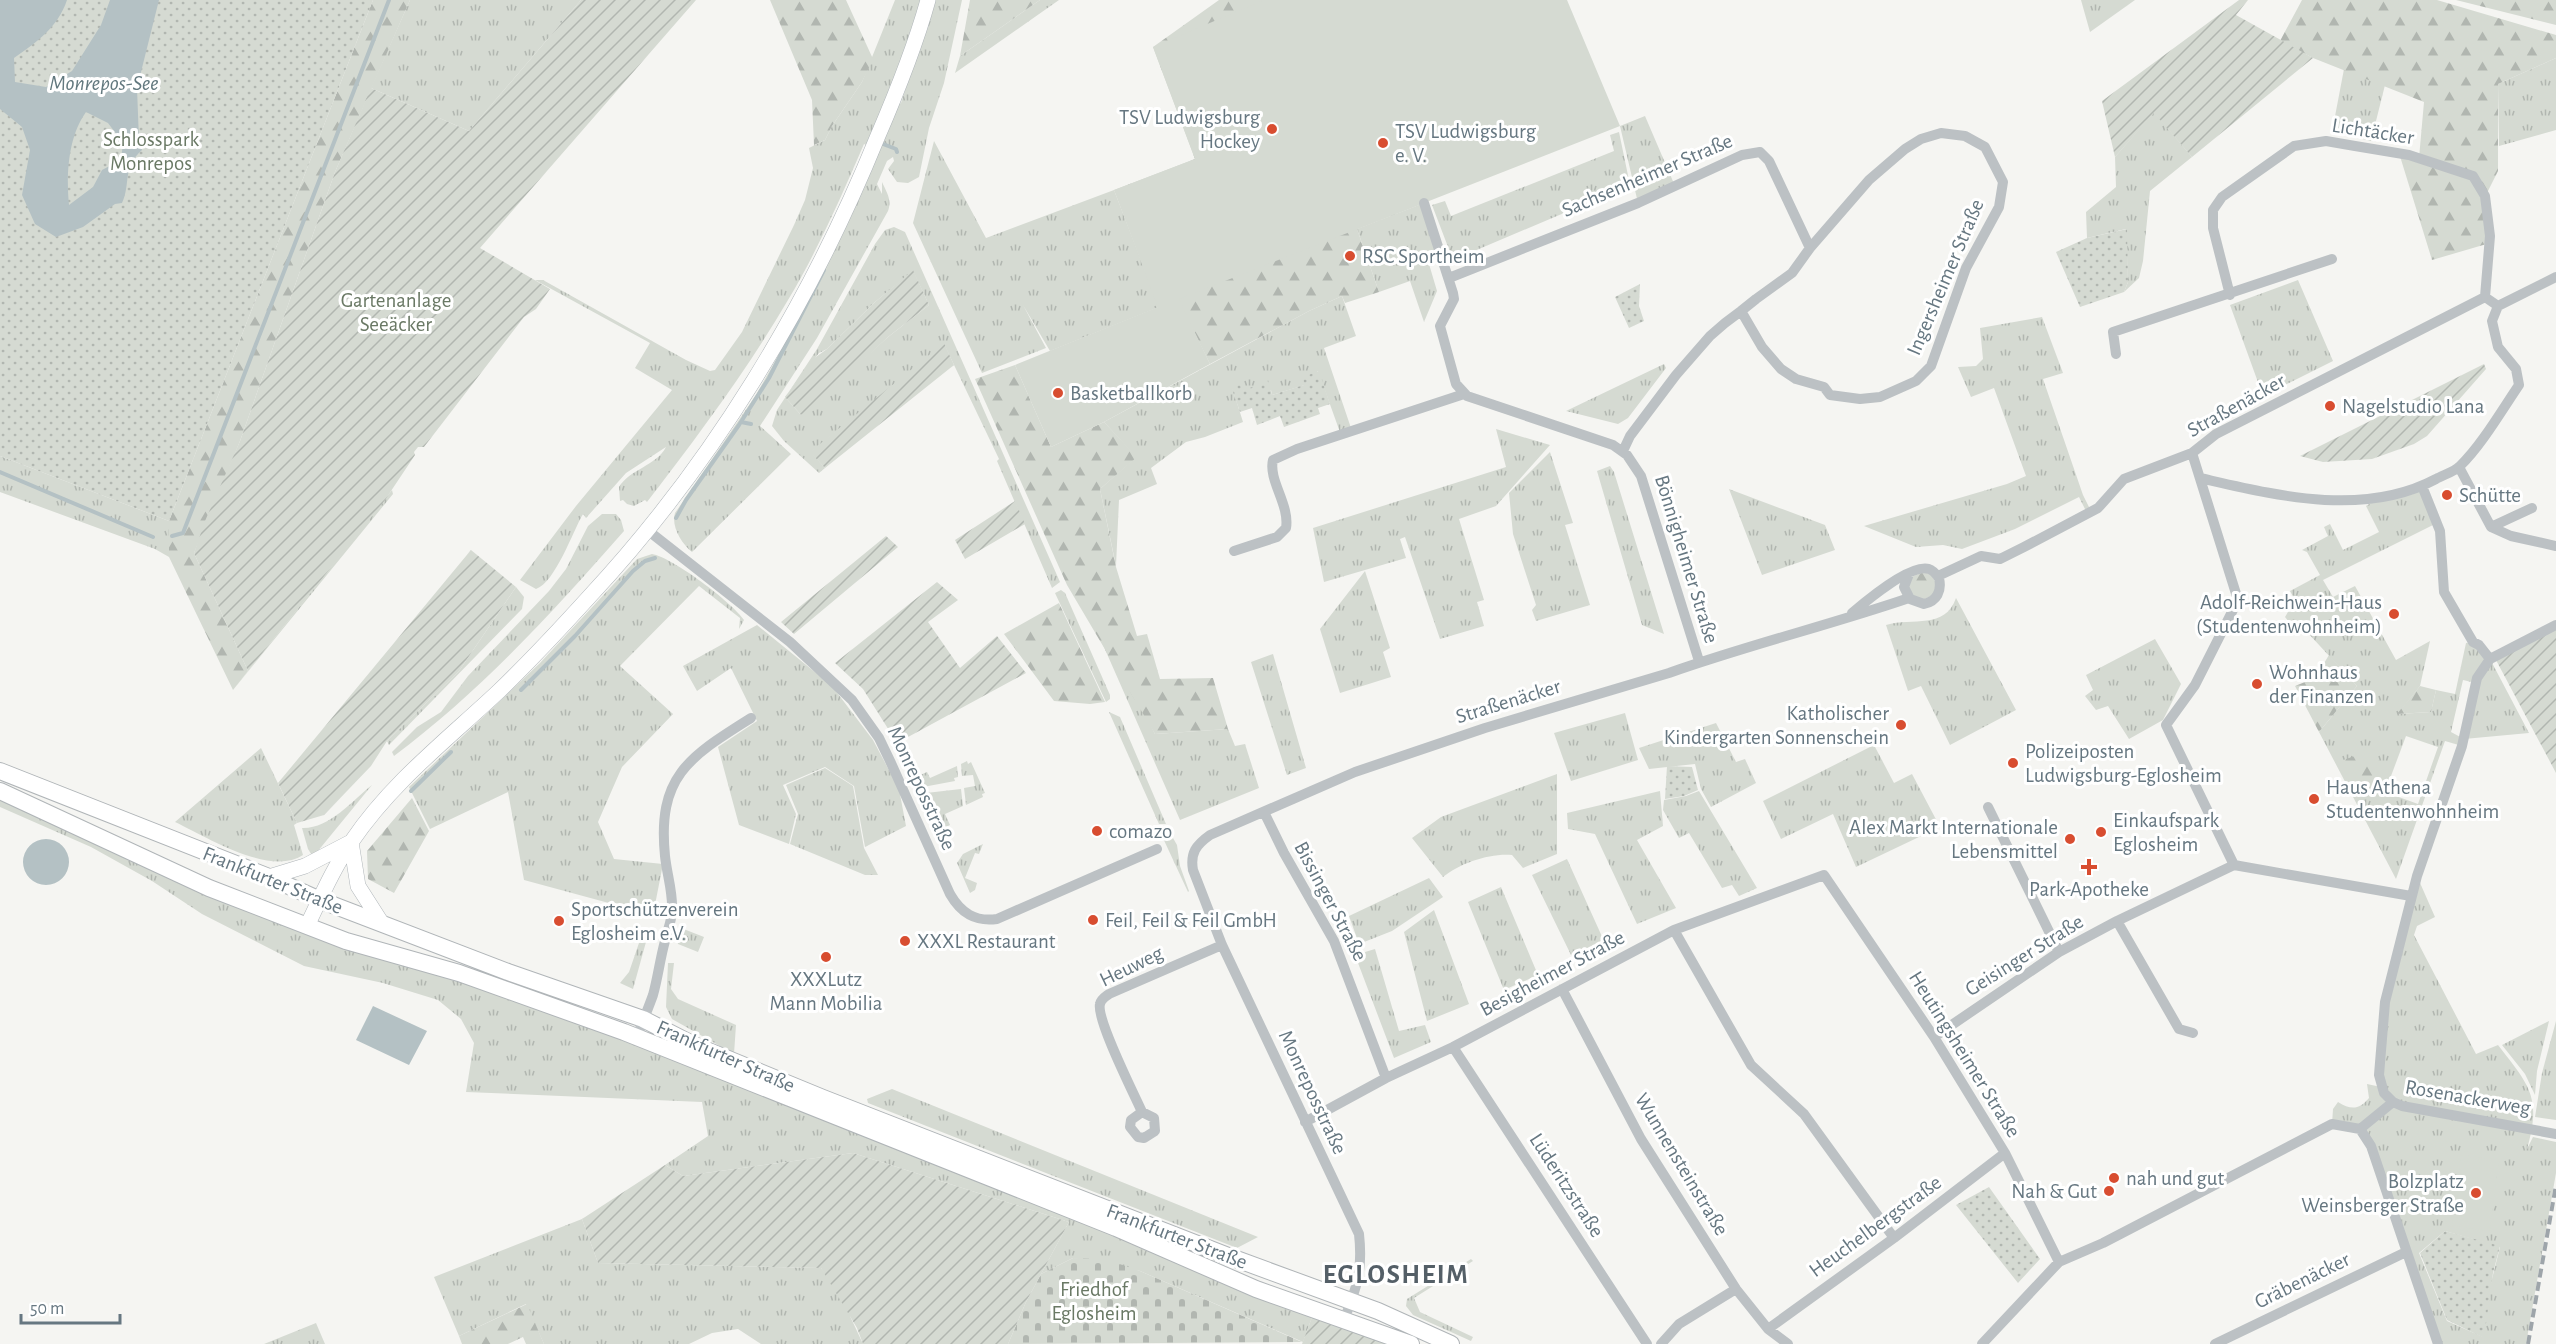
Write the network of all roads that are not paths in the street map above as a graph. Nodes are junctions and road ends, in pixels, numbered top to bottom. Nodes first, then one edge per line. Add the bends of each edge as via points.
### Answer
1 (928, 0) edge
2 (1424, 203) dead end
3 (1810, 248) junction
4 (2332, 259) dead end
5 (2556, 277) edge
6 (1449, 278) junction
7 (2230, 295) junction
8 (2485, 297) junction
9 (2498, 306) junction
10 (1741, 311) junction
11 (2116, 354) dead end
12 (1464, 394) junction
13 (1623, 451) junction
14 (2192, 453) junction
15 (2459, 467) junction
16 (2200, 478) junction
17 (2422, 486) junction
18 (2532, 508) dead end
19 (2491, 527) junction
20 (646, 529) junction
21 (2556, 546) edge
22 (1234, 551) dead end
23 (1909, 574) junction
24 (1938, 576) junction
25 (1909, 597) junction
26 (1847, 617) junction
27 (2556, 625) edge
28 (2490, 659) junction
29 (1699, 662) junction
30 (751, 718) dead end
31 (0, 771) edge
32 (0, 790) edge
33 (1988, 807) dead end
34 (1264, 812) junction
35 (351, 842) junction
36 (1157, 849) dead end
37 (1193, 851) joint
38 (2234, 865) junction
39 (1824, 875) joint
40 (269, 877) junction
41 (2411, 896) junction
42 (320, 900) junction
43 (2117, 921) junction
44 (381, 922) junction
45 (307, 926) junction
46 (1674, 930) junction
47 (1222, 945) junction
48 (2059, 952) junction
49 (1562, 989) junction
50 (643, 1019) junction
51 (2193, 1033) dead end
52 (637, 1037) junction
53 (1934, 1037) junction
54 (1453, 1047) junction
55 (1386, 1078) junction
56 (2393, 1102) junction
57 (1142, 1112) dead end
58 (1305, 1122) junction
59 (2360, 1129) junction
60 (2556, 1134) edge
61 (2005, 1153) junction
62 (1894, 1238) junction
63 (2406, 1252) junction
64 (2059, 1262) junction
65 (1736, 1289) junction
66 (1352, 1301) junction
67 (1344, 1320) junction
68 (1768, 1329) junction
69 (1406, 1343) edge
70 (1451, 1344) edge
71 (1647, 1344) edge
72 (1661, 1344) edge
73 (1788, 1344) edge
74 (1982, 1344) edge
75 (2215, 1344) edge
76 (2438, 1344) edge

1 - 20 main road via 889,112 837,230 793,314 705,454
2 - 6 street
3 - 6 street, Sachsenheimer Straße via 1769,161 1760,152 1742,155 1638,203
3 - 10 street, Ingersheimer Straße via 1792,273
3 - 10 street, Ingersheimer Straße via 1869,180 1921,139 1941,133 1965,136 1985,147 2003,182 1999,207 1966,268 1931,366 1916,381 1880,397 1830,395 1824,387 1796,379 1781,369 1762,347
4 - 7 street
5 - 9 street
6 - 12 street via 1454,300 1440,326 1456,384
7 - 8 street, Lichtäcker via 2213,228 2213,210 2222,197 2294,146 2326,141 2409,155 2473,176 2485,196 2490,236
7 - 11 street via 2113,332
8 - 9 street
8 - 14 street, Straßenäcker via 2216,434
9 - 15 street via 2492,321 2498,347 2516,369 2519,385
10 - 13 street, Ingersheimer Straße via 1694,354 1630,436
12 - 13 street, Bönnigheimer Straße
12 - 22 street via 1273,460 1286,528 1277,537
13 - 29 street, Bönnigheimer Straße via 1641,476
14 - 16 street
14 - 24 street, Straßenäcker via 2124,479 2098,508 2000,559 1981,556
15 - 17 street
15 - 19 street
16 - 17 street via 2261,491 2339,500 2379,498
16 - 38 street via 2238,600 2195,684 2166,726
17 - 28 street via 2440,531 2444,592 2473,642
18 - 19 street
19 - 21 street via 2511,536
20 - 35 main road via 547,643 421,761
20 - 36 street, Monreposstraße via 790,642 852,700 889,758 950,894 969,916 986,921 997,919
23 - 24 street, Straßenäcker via 1921,568
23 - 25 street via 1904,587
23 - 26 street, Straßenäcker
24 - 25 street, Straßenäcker via 1940,592 1930,602 1916,603
25 - 26 street, Straßenäcker
26 - 29 street, Straßenäcker
27 - 28 street
28 - 41 street via 2477,678 2462,746
29 - 34 street, Straßenäcker via 1355,772
30 - 50 street via 694,757 671,789 664,832 672,912 653,994
31 - 40 main road, Frankfurter Straße
32 - 45 main road, Frankfurter Straße via 158,866
33 - 48 street
34 - 37 street, Straßenäcker via 1210,835
34 - 55 street, Bissinger Straße via 1334,941
35 - 40 main road via 306,866
35 - 42 main road
35 - 44 main road via 358,886
37 - 47 street, Monreposstraße via 1193,870
38 - 41 street
38 - 43 street, Geisinger Straße
39 - 46 street, Besigheimer Straße
39 - 53 street, Heutingsheimer Straße
40 - 42 main road, Frankfurter Straße
41 - 56 street via 2385,1002 2378,1069 2381,1087
42 - 44 main road, Frankfurter Straße
42 - 45 main road
43 - 48 street, Geisinger Straße
43 - 51 street via 2179,1029
44 - 50 main road, Frankfurter Straße
45 - 52 main road, Frankfurter Straße via 496,986
46 - 49 street, Besigheimer Straße
46 - 62 street via 1751,1065 1804,1114
47 - 57 street, Heuweg via 1101,1001 1104,1026
47 - 58 street, Monreposstraße
48 - 53 street, Geisinger Straße
49 - 54 street, Besigheimer Straße
49 - 65 street, Wunnensteinstraße via 1641,1139
50 - 52 street
50 - 66 main road, Frankfurter Straße via 725,1059 855,1111
52 - 67 main road, Frankfurter Straße
53 - 61 street, Heutingsheimer Straße
54 - 55 street, Besigheimer Straße
54 - 71 street, Lüderitzstraße
55 - 58 street, Besigheimer Straße
56 - 59 street, Rosenackerweg
56 - 60 street, Rosenackerweg
58 - 66 street, Monreposstraße via 1359,1234 1362,1259
59 - 63 street via 2371,1146
59 - 64 street via 2332,1124
61 - 62 street, Heuchelbergstraße
61 - 64 street, Heutingsheimer Straße
62 - 68 street, Heuchelbergstraße
63 - 75 street, Gräbenäcker
63 - 76 street
64 - 74 street
65 - 68 street, Wunnensteinstraße
65 - 72 street via 1679,1324
66 - 67 street, Monreposstraße
66 - 70 main road, Frankfurter Straße
67 - 69 main road, Frankfurter Straße
68 - 73 street, Wunnensteinstraße

